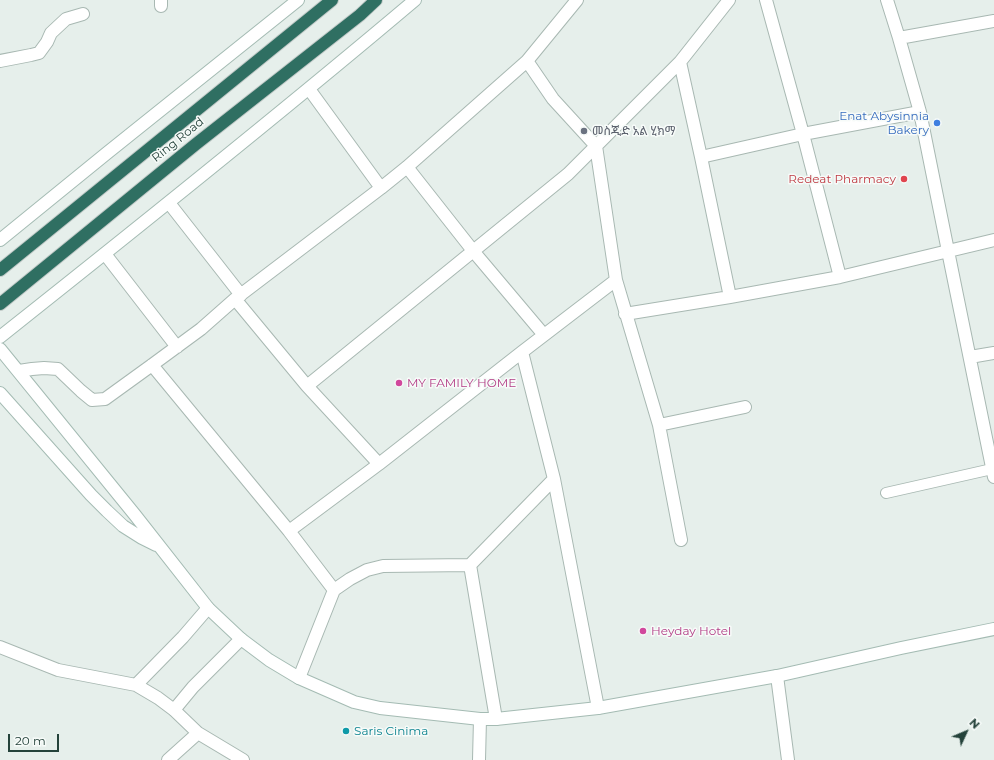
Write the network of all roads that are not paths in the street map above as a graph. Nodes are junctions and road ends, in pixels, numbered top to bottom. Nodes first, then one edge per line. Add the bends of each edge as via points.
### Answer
1 (298, 0) edge
2 (332, 0) edge
3 (376, 0) edge
4 (415, 0) edge
5 (577, 0) edge
6 (729, 0) edge
7 (766, 0) edge
8 (887, 0) edge
9 (82, 14) dead end
10 (994, 21) edge
11 (899, 38) junction
12 (0, 61) edge
13 (528, 62) junction
14 (680, 62) junction
15 (309, 89) junction
16 (920, 112) junction
17 (803, 134) junction
18 (596, 146) junction
19 (701, 157) junction
20 (406, 166) junction
21 (381, 188) junction
22 (168, 203) junction
23 (0, 240) edge
24 (994, 240) edge
25 (948, 251) junction
26 (474, 252) junction
27 (105, 254) junction
28 (0, 270) edge
29 (840, 277) junction
30 (616, 280) junction
31 (238, 297) junction
32 (730, 298) junction
33 (0, 304) edge
34 (625, 314) junction
35 (544, 335) junction
36 (0, 336) edge
37 (177, 347) junction
38 (0, 349) edge
39 (522, 352) junction
40 (994, 353) edge
41 (970, 357) junction
42 (152, 365) junction
43 (19, 372) junction
44 (307, 386) junction
45 (0, 393) edge
46 (745, 407) dead end
47 (658, 425) junction
48 (379, 464) junction
49 (993, 473) edge
50 (554, 478) junction
51 (886, 493) dead end
52 (289, 531) junction
53 (681, 540) dead end
54 (161, 548) junction
55 (470, 565) junction
56 (334, 590) junction
57 (208, 608) junction
58 (994, 629) edge
59 (241, 639) junction
60 (0, 647) edge
61 (778, 676) junction
62 (299, 678) junction
63 (136, 685) junction
64 (598, 708) junction
65 (174, 710) junction
66 (480, 719) junction
67 (496, 719) junction
68 (198, 733) junction
69 (168, 760) edge
70 (243, 760) edge
71 (479, 760) edge
72 (788, 760) edge

1 - 23 street
2 - 28 highway, Ring Road
3 - 33 highway, Ring Road
4 - 15 street
5 - 13 street
6 - 14 street
7 - 17 street
8 - 11 street
9 - 12 street via 66,19 50,33 39,53
10 - 11 street
11 - 16 street
13 - 18 street via 553,99
13 - 20 street
14 - 18 street
14 - 19 street
15 - 21 street
15 - 22 street
16 - 17 street
16 - 25 street
17 - 19 street
17 - 29 street
18 - 26 street via 568,174
18 - 30 street
19 - 32 street
20 - 21 street
20 - 26 street
21 - 31 street
22 - 27 street
22 - 31 street
24 - 25 street
25 - 29 street
25 - 41 street
26 - 35 street
26 - 44 street
27 - 36 street
27 - 37 street
29 - 32 street
30 - 34 street
30 - 35 street
31 - 37 street
31 - 44 street
32 - 34 street
34 - 47 street
35 - 39 street
37 - 42 street
38 - 43 street
39 - 48 street
39 - 50 street
40 - 41 street
41 - 49 street
42 - 43 street via 105,399 92,400 58,370 44,368
42 - 52 street
43 - 54 street
44 - 48 street
45 - 54 street via 91,495 123,526
46 - 47 street
47 - 53 street
48 - 52 street
49 - 51 lane
50 - 55 street
50 - 64 street
52 - 56 street
54 - 57 street
55 - 56 street via 383,566 367,570
55 - 67 street
56 - 62 street
57 - 59 street
57 - 63 street
58 - 61 street
59 - 62 street
59 - 65 street
60 - 63 street via 58,670
61 - 64 street
61 - 72 street
62 - 66 street via 354,702 380,708
63 - 65 street
64 - 67 street
65 - 68 street
66 - 67 street
66 - 71 street
68 - 69 street
68 - 70 street

